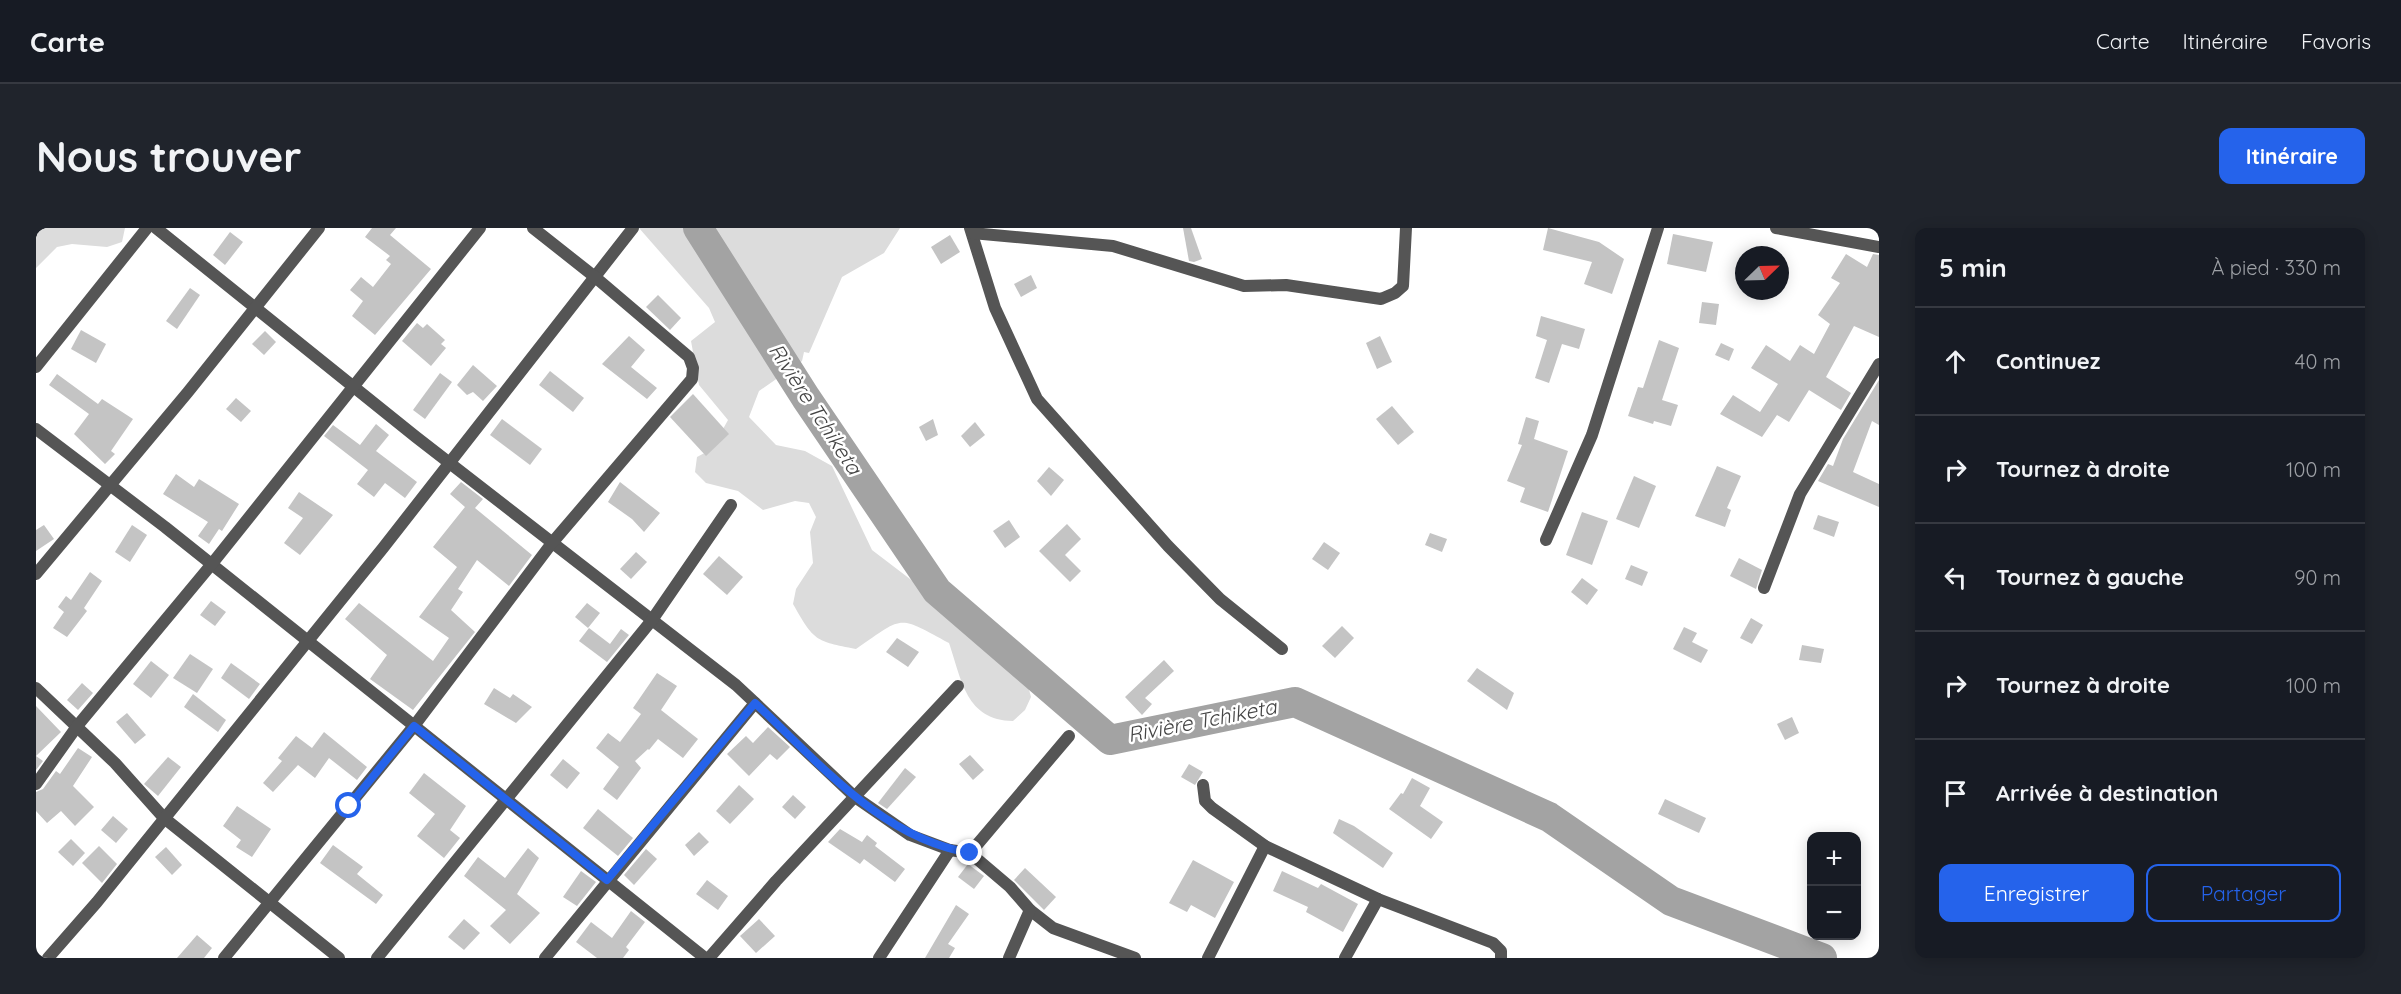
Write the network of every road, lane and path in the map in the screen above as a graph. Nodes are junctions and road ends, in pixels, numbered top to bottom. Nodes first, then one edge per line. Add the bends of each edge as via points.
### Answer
1 (147, 228) edge
2 (156, 228) edge
3 (319, 228) edge
4 (480, 228) edge
5 (533, 228) edge
6 (633, 228) edge
7 (1406, 228) edge
8 (1658, 228) edge
9 (1776, 228) edge
10 (971, 230) edge
11 (1879, 247) edge
12 (595, 277) junction
13 (255, 308) junction
14 (1879, 364) edge
15 (36, 367) edge
16 (354, 387) junction
17 (36, 429) edge
18 (450, 463) junction
19 (110, 486) junction
20 (731, 506) dead end
21 (1546, 540) dead end
22 (552, 543) junction
23 (211, 565) junction
24 (36, 574) edge
25 (1764, 588) dead end
26 (652, 620) junction
27 (308, 641) junction
28 (1282, 649) dead end
29 (958, 686) dead end
30 (36, 688) edge
31 (755, 703) junction
32 (78, 725) junction
33 (414, 726) junction
34 (1070, 736) dead end
35 (36, 784) edge
36 (1203, 785) dead end
37 (855, 797) junction
38 (505, 798) junction
39 (164, 818) junction
40 (1264, 846) junction
41 (951, 850) junction
42 (970, 853) junction
43 (607, 880) junction
44 (1378, 899) junction
45 (270, 904) junction
46 (1030, 910) junction
47 (48, 958) edge
48 (224, 958) edge
49 (339, 958) edge
50 (377, 958) edge
51 (545, 958) edge
52 (707, 958) edge
53 (879, 958) edge
54 (1009, 958) edge
55 (1135, 958) edge
56 (1208, 958) edge
57 (1345, 958) edge
58 (1502, 958) edge

1 - 15 street
2 - 13 street
3 - 13 street
4 - 16 street
5 - 12 street
6 - 12 street
7 - 10 street via 1403,286 1381,299 1286,285 1244,286 1113,246
8 - 21 street via 1592,435
9 - 11 street
10 - 28 street via 995,308 1037,399 1168,546 1220,599
12 - 18 street
12 - 22 street via 689,357 692,379
13 - 16 street
13 - 19 street
14 - 25 street via 1800,494
16 - 18 street
16 - 23 street
17 - 19 street
18 - 22 street
18 - 27 street
19 - 23 street
19 - 24 street
20 - 26 street
22 - 26 street
22 - 33 street
23 - 27 street
23 - 32 street
26 - 31 street
26 - 38 street
27 - 33 street
27 - 39 street
29 - 37 street
30 - 32 street
31 - 37 street
31 - 43 street
32 - 35 street
32 - 39 street
33 - 38 street
33 - 45 street
34 - 42 street
36 - 40 street via 1205,801
37 - 41 street via 910,835
37 - 52 street
38 - 43 street
38 - 50 street
39 - 45 street
39 - 47 street
40 - 44 street
40 - 56 street
41 - 42 street
41 - 53 street
42 - 46 street via 1010,886
43 - 51 street
43 - 52 street
44 - 57 street
44 - 58 street via 1493,944
45 - 48 street
45 - 49 street
46 - 54 street
46 - 55 street via 1053,928

